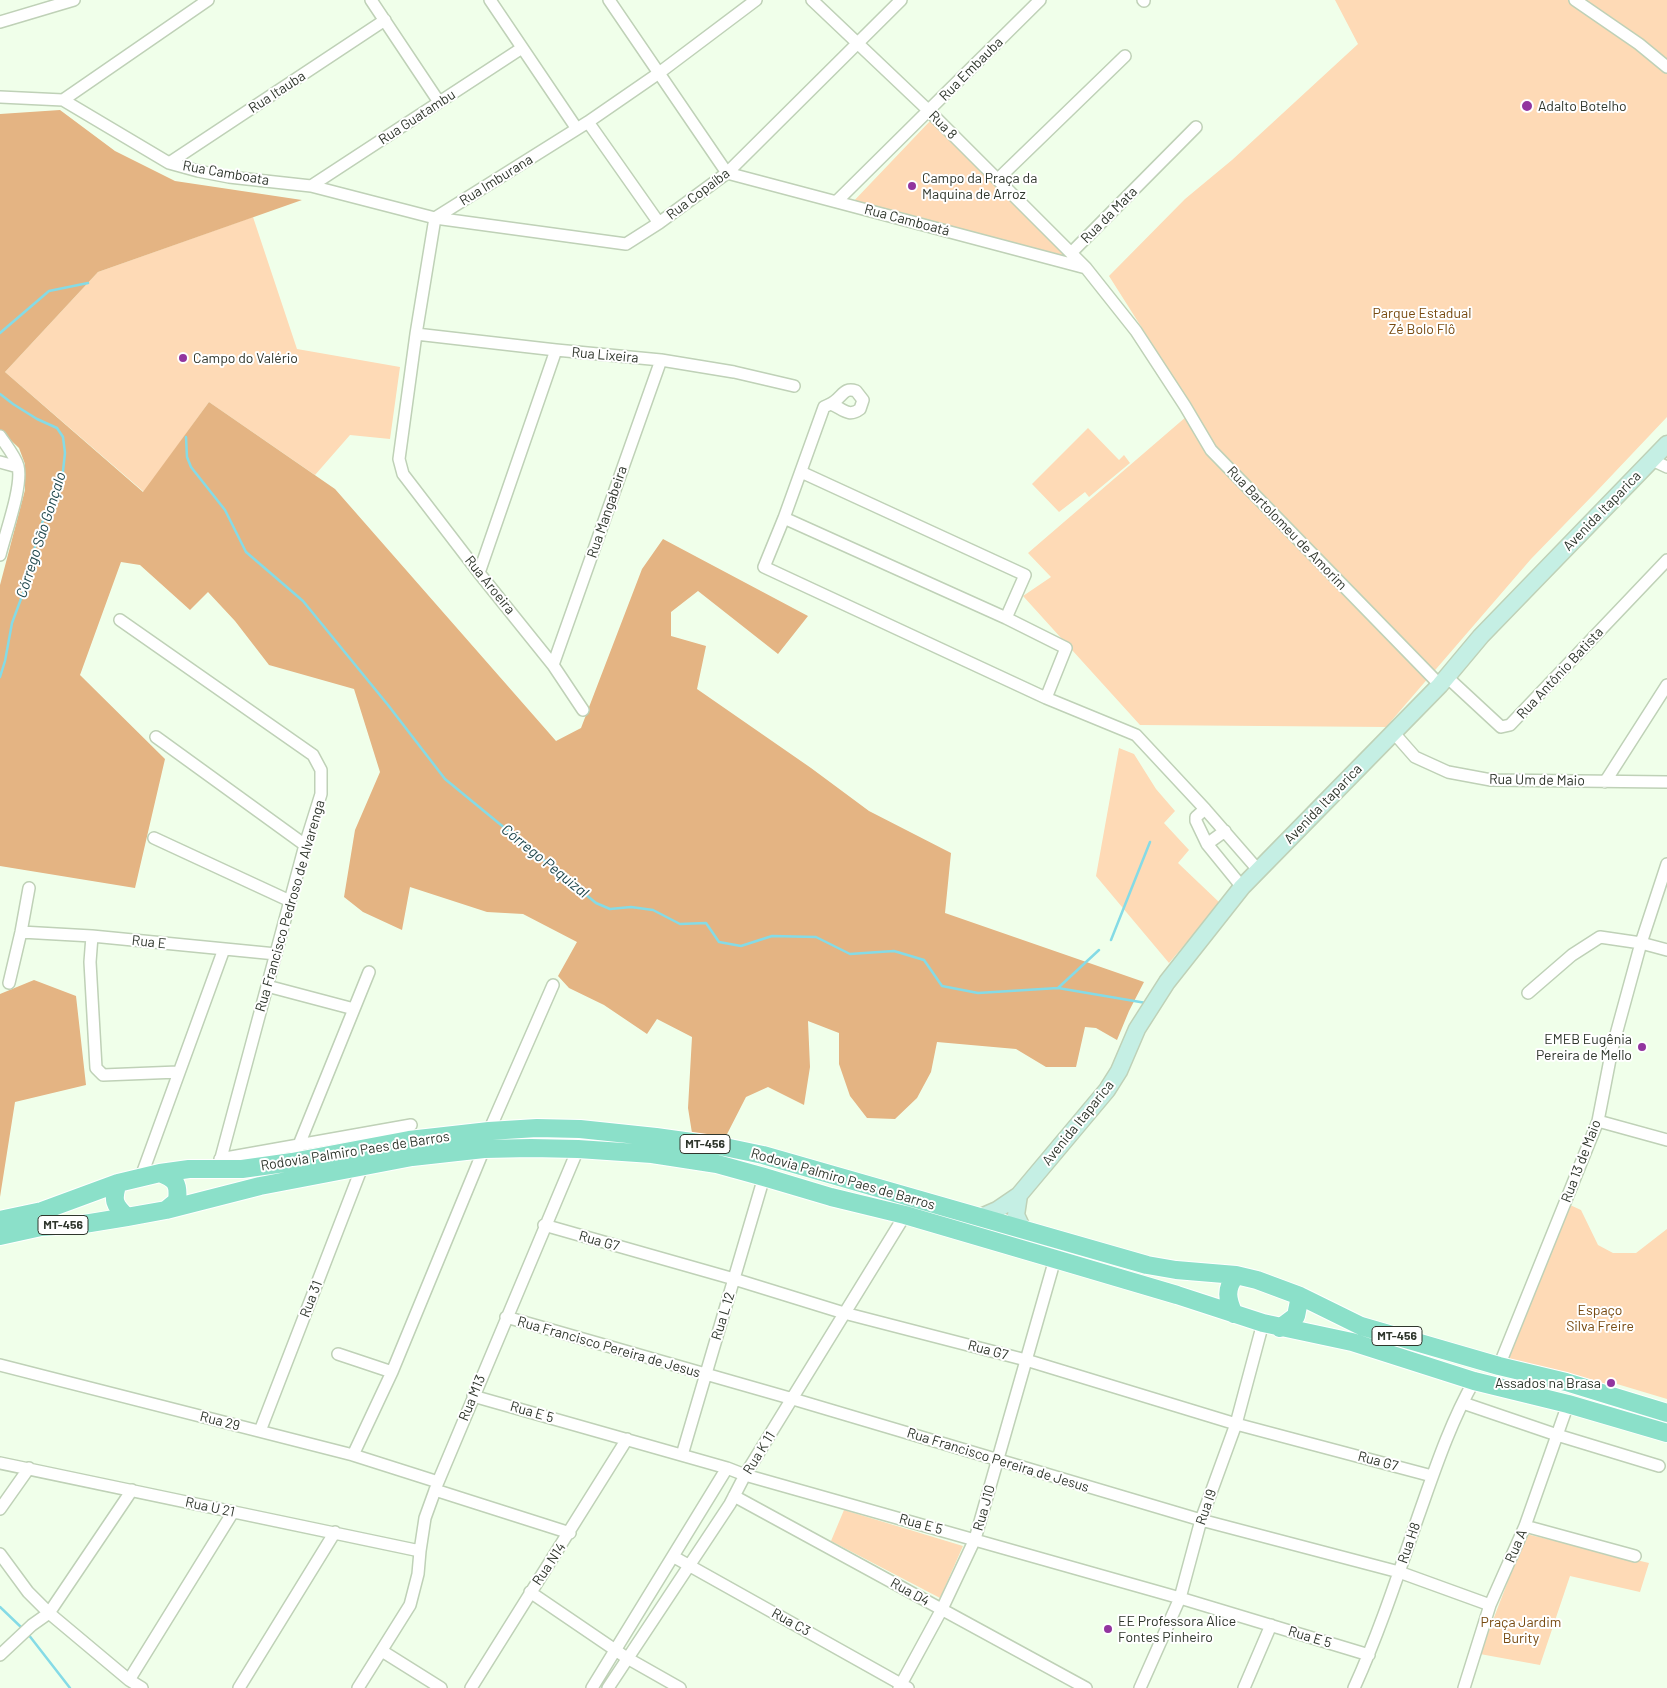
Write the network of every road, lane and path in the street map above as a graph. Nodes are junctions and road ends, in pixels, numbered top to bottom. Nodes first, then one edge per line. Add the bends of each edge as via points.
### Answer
1 (74, 0) edge
2 (208, 0) edge
3 (371, 0) edge
4 (490, 0) edge
5 (609, 0) edge
6 (756, 0) edge
7 (812, 0) edge
8 (901, 0) edge
9 (1040, 0) edge
10 (1575, 0) edge
11 (385, 20) junction
12 (0, 22) edge
13 (858, 42) junction
14 (522, 48) junction
15 (1125, 56) dead end
16 (1667, 67) edge
17 (659, 73) junction
18 (0, 98) edge
19 (63, 100) junction
20 (439, 102) junction
21 (929, 111) junction
22 (588, 122) junction
23 (1196, 127) dead end
24 (577, 128) junction
25 (169, 163) junction
26 (727, 173) junction
27 (998, 179) junction
28 (311, 186) junction
29 (837, 201) junction
30 (435, 218) junction
31 (659, 223) junction
32 (1072, 252) junction
33 (1086, 268) junction
34 (416, 334) junction
35 (556, 350) junction
36 (1153, 356) joint
37 (661, 360) junction
38 (794, 386) dead end
39 (831, 404) dead end
40 (0, 436) edge
41 (1667, 444) edge
42 (1652, 460) junction
43 (0, 462) edge
44 (18, 467) junction
45 (1667, 467) edge
46 (801, 472) junction
47 (784, 518) junction
48 (0, 555) edge
49 (1667, 560) edge
50 (480, 573) junction
51 (1006, 618) junction
52 (120, 620) dead end
53 (553, 665) junction
54 (1444, 681) junction
55 (1667, 685) edge
56 (1046, 698) junction
57 (583, 710) dead end
58 (1392, 732) junction
59 (156, 737) dead end
60 (1605, 782) junction
61 (1667, 782) edge
62 (1205, 809) junction
63 (1225, 831) junction
64 (154, 838) dead end
65 (1208, 844) junction
66 (305, 845) junction
67 (1667, 864) edge
68 (1259, 871) junction
69 (1242, 887) junction
70 (30, 888) dead end
71 (290, 901) junction
72 (21, 932) junction
73 (92, 936) junction
74 (1641, 943) junction
75 (224, 949) junction
76 (1667, 950) edge
77 (276, 954) junction
78 (369, 972) dead end
79 (9, 983) dead end
80 (553, 985) dead end
81 (268, 986) junction
82 (1528, 993) dead end
83 (354, 1009) junction
84 (178, 1072) junction
85 (1598, 1121) junction
86 (411, 1125) dead end
87 (488, 1131) junction
88 (1667, 1140) edge
89 (299, 1144) junction
90 (484, 1149) junction
91 (578, 1149) junction
92 (292, 1162) junction
93 (219, 1164) junction
94 (362, 1167) junction
95 (160, 1173) junction
96 (764, 1176) junction
97 (141, 1177) junction
98 (118, 1183) junction
99 (1019, 1195) junction
100 (166, 1210) junction
101 (905, 1215) junction
102 (981, 1217) junction
103 (127, 1218) junction
104 (0, 1220) edge
105 (544, 1225) junction
106 (1023, 1230) junction
107 (0, 1236) edge
108 (1055, 1259) junction
109 (1236, 1275) junction
110 (734, 1279) junction
111 (1300, 1296) junction
112 (844, 1312) junction
113 (1234, 1314) junction
114 (506, 1317) junction
115 (1272, 1326) junction
116 (338, 1354) dead end
117 (1026, 1360) junction
118 (0, 1365) edge
119 (1499, 1366) junction
120 (392, 1372) junction
121 (1457, 1375) junction
122 (706, 1376) junction
123 (1474, 1381) junction
124 (473, 1396) junction
125 (793, 1399) junction
126 (1464, 1400) junction
127 (1568, 1404) junction
128 (1667, 1413) edge
129 (1236, 1424) junction
130 (260, 1432) junction
131 (1667, 1433) edge
132 (1557, 1434) junction
133 (628, 1439) junction
134 (353, 1455) junction
135 (682, 1455) junction
136 (997, 1460) junction
137 (0, 1462) edge
138 (1659, 1466) dead end
139 (29, 1468) junction
140 (727, 1468) junction
141 (745, 1475) junction
142 (1432, 1476) junction
143 (437, 1486) junction
144 (132, 1490) junction
145 (734, 1496) junction
146 (0, 1509) edge
147 (232, 1512) junction
148 (1201, 1520) junction
149 (1525, 1526) junction
150 (335, 1532) junction
151 (570, 1533) junction
152 (975, 1539) junction
153 (420, 1551) junction
154 (0, 1554) edge
155 (1636, 1556) dead end
156 (674, 1557) junction
157 (688, 1565) junction
158 (1399, 1572) junction
159 (530, 1592) junction
160 (1180, 1598) junction
161 (1490, 1605) junction
162 (942, 1609) junction
163 (49, 1613) junction
164 (1271, 1625) junction
165 (382, 1651) junction
166 (616, 1651) junction
167 (0, 1655) edge
168 (1369, 1655) junction
169 (627, 1658) junction
170 (129, 1680) junction
171 (903, 1687) edge
172 (142, 1688) edge
173 (239, 1688) edge
174 (358, 1688) edge
175 (440, 1688) edge
176 (471, 1688) edge
177 (592, 1688) edge
178 (608, 1688) edge
179 (680, 1688) edge
180 (1086, 1688) edge
181 (1140, 1688) edge
182 (1244, 1688) edge
183 (1354, 1688) edge
184 (1464, 1688) edge

1 - 12 street
2 - 19 street
3 - 11 street
4 - 14 street
5 - 17 street
6 - 17 street, Rua Imburana
7 - 13 street, Rua 8
8 - 13 street, Rua Copaíba
9 - 21 street, Rua Embauba
10 - 16 street
11 - 20 street
11 - 25 street, Rua Itauba
13 - 21 street, Rua 8
13 - 26 street, Rua Copaíba
14 - 20 street, Rua Guatambu
14 - 24 street
15 - 27 street
17 - 22 street, Rua Imburana
17 - 26 street
18 - 19 street, Rua Camboata
19 - 25 street, Rua Camboata
20 - 28 street, Rua Guatambu
21 - 27 street, Rua 8
21 - 29 street, Rua Embauba
22 - 24 street, Rua Imburana
22 - 31 street
23 - 32 street, Rua da Mata
24 - 30 street, Rua Imburana
25 - 28 street, Rua Camboata via 230,177
26 - 29 street, Rua Camboatá
26 - 31 street, Rua Copaíba
27 - 32 street, Rua 8
28 - 30 street, Rua Camboata
29 - 33 street, Rua Camboatá
30 - 31 street, Rua Copaíba via 626,244
30 - 34 street
32 - 33 street, Rua da Mata
33 - 36 street, Rua da Mata
34 - 35 street, Rua Lixeira
34 - 50 street, Rua Aroeira via 399,460 403,474
35 - 37 street, Rua Lixeira
35 - 50 street
36 - 54 street, Rua Bartolomeu de Amorim via 1211,450
37 - 38 street, Rua Lixeira
37 - 53 street, Rua Mangabeira
39 - 46 street via 823,410
40 - 44 street
41 - 42 street, Avenida Itaparica
42 - 45 street
42 - 54 street, Avenida Itaparica via 1481,636
43 - 44 street
44 - 48 street via 18,485
46 - 47 street
46 - 51 street via 1025,575
47 - 51 street
47 - 56 street via 764,567
49 - 54 street, Rua Antônio Batista via 1510,725 1501,727
50 - 53 street, Rua Aroeira
51 - 56 street via 1066,648
52 - 66 street, Rua Francisco Pedroso de Alvarenga via 313,755 321,770 321,794
53 - 57 street, Rua Aroeira
54 - 58 street, Avenida Itaparica
55 - 60 street
56 - 62 street via 1136,735
58 - 60 street, Rua Um de Maio via 1415,757 1448,772 1491,780
58 - 68 street, Avenida Itaparica
59 - 66 street
60 - 61 street, Rua Um de Maio
62 - 63 street
62 - 65 street via 1196,821
63 - 65 street
63 - 68 street
64 - 71 street
65 - 69 street
66 - 71 street, Rua Francisco Pedroso de Alvarenga
67 - 74 street, Rua 13 de Maio
68 - 69 street, Avenida Itaparica
69 - 99 street, Avenida Itaparica via 1167,982 1137,1029 1107,1090
70 - 72 street
71 - 77 street, Rua Francisco Pedroso de Alvarenga
72 - 73 street, Rua E
72 - 79 street
73 - 75 street, Rua E
73 - 84 street via 90,962 96,1068 103,1075
74 - 76 street
74 - 82 street via 1600,936
74 - 85 street, Rua 13 de Maio via 1612,1049
75 - 77 street, Rua E
75 - 84 street
77 - 81 street, Rua Francisco Pedroso de Alvarenga
78 - 83 street
80 - 87 street
81 - 83 street
81 - 93 street, Rua Francisco Pedroso de Alvarenga
83 - 89 street
84 - 97 street
85 - 88 street
85 - 119 street, Rua 13 de Maio
86 - 89 street
87 - 92 main road, Rodovia Palmiro Paes de Barros / MT-456 via 409,1140
87 - 102 main road, Rodovia Palmiro Paes de Barros / MT-456 via 580,1129 720,1146 763,1154
89 - 92 street
89 - 93 street
90 - 91 main road, Rodovia Palmiro Paes de Barros / MT-456
90 - 94 main road, Rodovia Palmiro Paes de Barros / MT-456 via 412,1157
90 - 120 street
91 - 96 main road, Rodovia Palmiro Paes de Barros / MT-456 via 652,1154 717,1164
91 - 105 street, Rua M13
92 - 93 main road, Rodovia Palmiro Paes de Barros / MT-456 via 242,1169
93 - 95 main road, Rodovia Palmiro Paes de Barros / MT-456
94 - 100 main road, Rodovia Palmiro Paes de Barros / MT-456 via 260,1186
94 - 130 street, Rua 31
95 - 97 main road, Rodovia Palmiro Paes de Barros / MT-456
95 - 100 main road via 171,1177 178,1190 177,1201
96 - 101 main road, Rodovia Palmiro Paes de Barros / MT-456
96 - 110 street, Rua L 12
97 - 98 main road, Rodovia Palmiro Paes de Barros / MT-456
98 - 103 main road via 114,1201
98 - 104 main road, Rodovia Palmiro Paes de Barros / MT-456 via 42,1212
99 - 102 street, Avenida Itaparica
99 - 106 street via 1016,1215
100 - 103 main road, Rodovia Palmiro Paes de Barros / MT-456
101 - 108 main road, Rodovia Palmiro Paes de Barros / MT-456
101 - 112 street, Rua K 11
102 - 106 main road, Rodovia Palmiro Paes de Barros / MT-456
103 - 107 main road, Rodovia Palmiro Paes de Barros / MT-456 via 41,1227
105 - 110 street, Rua G7
105 - 114 street, Rua M13
106 - 109 main road, Rodovia Palmiro Paes de Barros / MT-456 via 1147,1265
108 - 113 main road, Rodovia Palmiro Paes de Barros / MT-456
108 - 117 street, Rua J10
109 - 111 main road, Rodovia Palmiro Paes de Barros / MT-456
109 - 113 main road via 1227,1292
110 - 112 street, Rua G7
110 - 122 street, Rua L 12
111 - 115 main road via 1296,1316
111 - 119 main road, Rodovia Palmiro Paes de Barros / MT-456 via 1361,1326
112 - 117 street, Rua G7
112 - 125 street, Rua K 11
113 - 115 main road, Rodovia Palmiro Paes de Barros / MT-456
114 - 122 street, Rua Francisco Pereira de Jesus
114 - 124 street, Rua M13
115 - 121 main road, Rodovia Palmiro Paes de Barros / MT-456 via 1352,1342
115 - 129 street, Rua I9
116 - 120 street
117 - 129 street, Rua G7
117 - 136 street, Rua J10
118 - 130 street, Rua 29
119 - 128 main road, Rodovia Palmiro Paes de Barros / MT-456 via 1566,1382
120 - 134 street
121 - 123 main road, Rodovia Palmiro Paes de Barros / MT-456
121 - 126 street
122 - 125 street, Rua Francisco Pereira de Jesus
122 - 135 street, Rua L 12
123 - 126 street, Rua H8
123 - 127 main road, Rodovia Palmiro Paes de Barros / MT-456
124 - 133 street, Rua E 5
124 - 143 street, Rua M13
125 - 136 street, Rua Francisco Pereira de Jesus
125 - 141 street, Rua K 11
126 - 132 street
126 - 142 street, Rua H8
127 - 131 main road, Rodovia Palmiro Paes de Barros / MT-456
127 - 132 street, Rua A
129 - 142 street, Rua G7
129 - 148 street, Rua I9
130 - 134 street, Rua 29
132 - 138 street
132 - 149 street, Rua A
133 - 135 street, Rua E 5
133 - 151 street, Rua N14
134 - 143 street, Rua 29
135 - 140 street, Rua E 5
136 - 148 street, Rua Francisco Pereira de Jesus
136 - 152 street, Rua J10
137 - 139 street, Rua U 21
139 - 144 street, Rua U 21
139 - 146 street
140 - 141 street, Rua E 5
140 - 156 street, Rua K 11
141 - 145 street, Rua K 11
141 - 152 street, Rua E 5
142 - 158 street, Rua H8
143 - 151 street, Rua 29
143 - 153 street, Rua M13 via 425,1518
144 - 147 street, Rua U 21
144 - 163 street
145 - 157 street, Rua K 11
145 - 162 street, Rua D4
147 - 150 street, Rua U 21
147 - 170 street
148 - 158 street, Rua Francisco Pereira de Jesus
148 - 160 street, Rua I9
149 - 155 street
149 - 161 street, Rua A
150 - 153 street, Rua U 21
150 - 173 street
151 - 159 street, Rua N14
152 - 160 street, Rua E 5
152 - 162 street, Rua J10
153 - 165 street, Rua M13 via 410,1605
154 - 163 street via 28,1592
156 - 157 street, Rua C3
156 - 166 street, Rua K 11
157 - 169 street, Rua K 11
157 - 171 street, Rua C3
158 - 161 street, Rua Francisco Pereira de Jesus
158 - 168 street, Rua H8
159 - 166 street
159 - 176 street, Rua N14
160 - 164 street, Rua E 5
160 - 181 street, Rua I9
161 - 184 street, Rua A
162 - 171 street, Rua J10
162 - 180 street, Rua D4
163 - 167 street
163 - 170 street
164 - 168 street, Rua E 5
164 - 182 street
165 - 174 street, Rua M13
165 - 175 street
166 - 169 street
166 - 177 street, Rua K 11
168 - 183 street, Rua H8
169 - 178 street, Rua K 11
169 - 179 street
170 - 172 street

